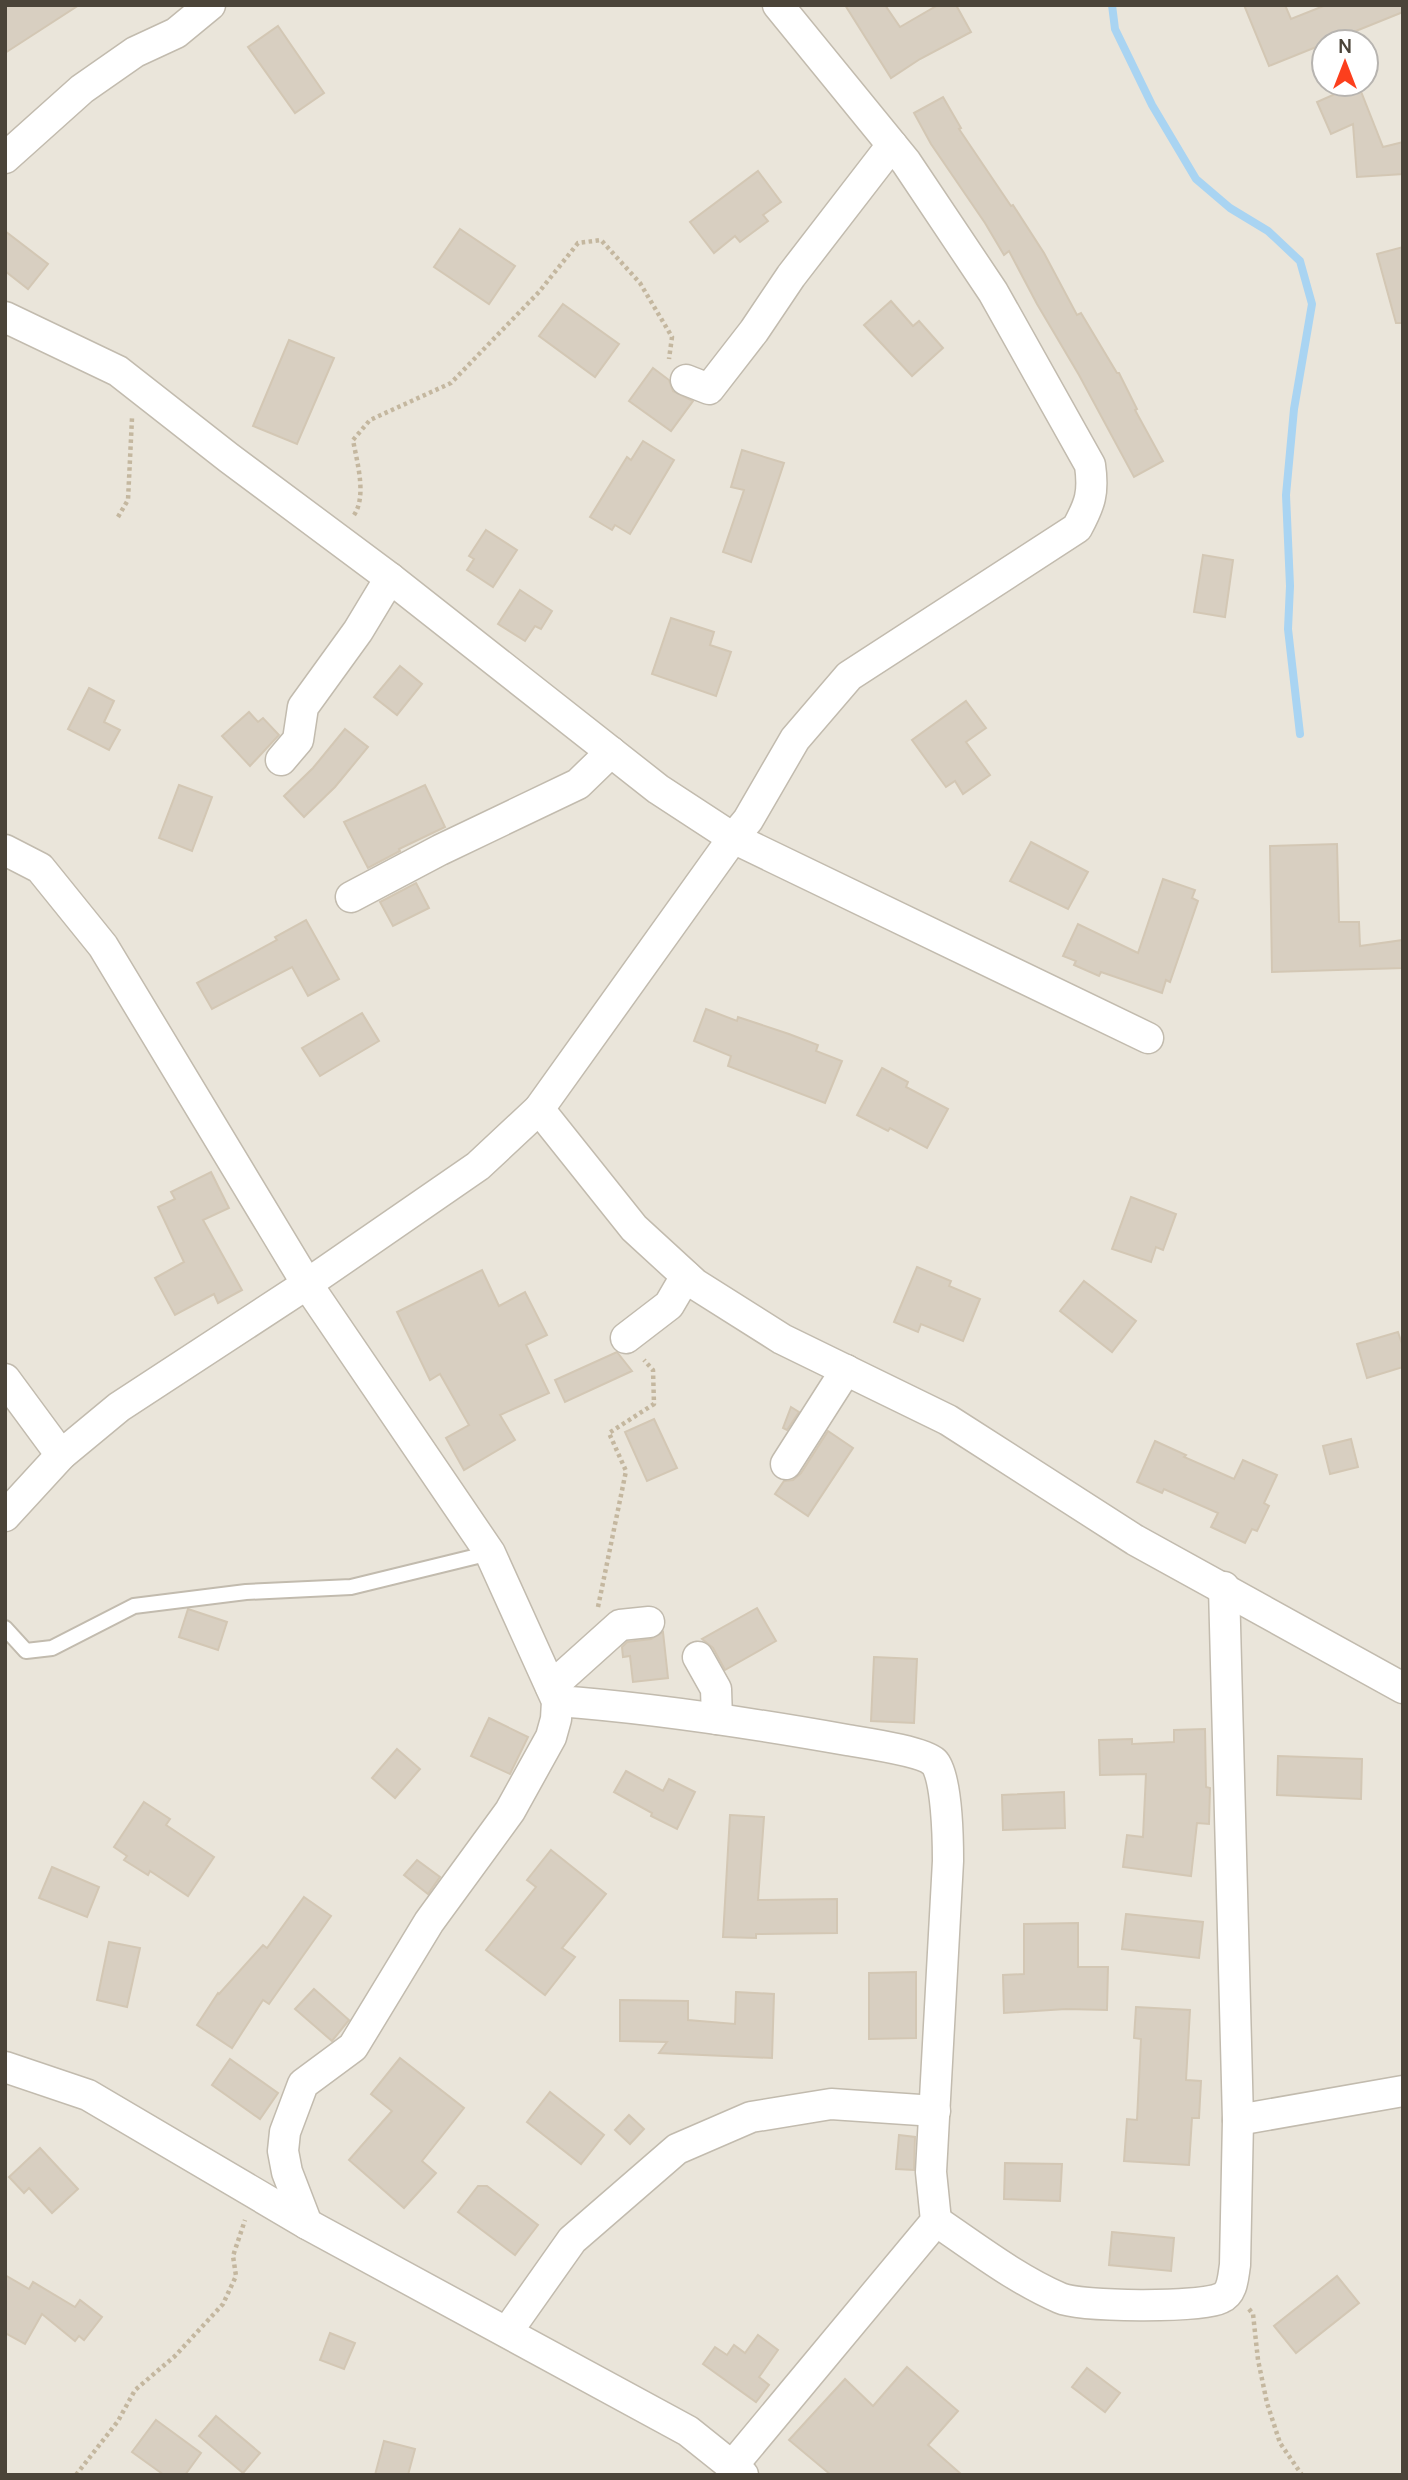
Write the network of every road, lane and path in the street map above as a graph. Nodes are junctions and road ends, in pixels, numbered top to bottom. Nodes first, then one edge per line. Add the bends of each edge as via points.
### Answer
1 (211, 5) edge
2 (778, 5) edge
3 (892, 145) junction
4 (5, 158) edge
5 (5, 317) edge
6 (686, 380) joint
7 (132, 382) junction
8 (118, 517) dead end
9 (337, 539) junction
10 (390, 578) junction
11 (611, 752) junction
12 (281, 760) dead end
13 (733, 838) junction
14 (5, 850) edge
15 (351, 897) dead end
16 (1148, 1038) dead end
17 (539, 1109) junction
18 (686, 1276) junction
19 (307, 1284) junction
20 (626, 1338) joint
21 (846, 1370) junction
22 (5, 1379) edge
23 (61, 1455) junction
24 (786, 1464) dead end
25 (5, 1516) edge
26 (490, 1553) junction
27 (1224, 1587) junction
28 (649, 1622) dead end
29 (5, 1628) edge
30 (598, 1643) junction
31 (698, 1657) dead end
32 (1403, 1688) edge
33 (554, 1694) junction
34 (717, 1719) junction
35 (5, 2067) edge
36 (1403, 2091) edge
37 (935, 2111) junction
38 (1238, 2120) junction
39 (253, 2192) junction
40 (936, 2221) junction
41 (307, 2224) junction
42 (1231, 2288) junction
43 (507, 2332) junction
44 (738, 2470) edge
45 (76, 2475) edge
46 (1301, 2475) edge

1 - 4 street via 176,33 135,52 82,89
2 - 3 street
3 - 6 street via 709,389
3 - 13 street via 993,292 1090,466 1090,505 1077,528 849,676 795,739
5 - 7 street
6 - 9 path via 668,367 672,337 640,283 601,240 578,243 539,292 451,383 370,420 353,440 359,507
7 - 8 path via 128,500
7 - 9 street
9 - 10 street
10 - 11 street
10 - 12 street via 359,631 303,707 298,740
11 - 13 street
11 - 15 street via 578,784
13 - 16 street
13 - 17 street
14 - 19 street via 40,868 103,946
17 - 18 street via 634,1228
17 - 19 street via 478,1166
18 - 20 street via 669,1305
18 - 21 street via 782,1339
19 - 23 street via 119,1406
19 - 26 street
20 - 30 path via 653,1370 654,1404 609,1433 626,1471 598,1608
21 - 24 street
21 - 27 street via 948,1420 1135,1540
22 - 23 street
23 - 25 street
26 - 29 lane via 352,1587 246,1592 134,1606 52,1648 26,1651
26 - 33 street
27 - 32 street
27 - 38 street
28 - 30 street via 620,1625
30 - 33 street
31 - 34 street via 716,1689
33 - 34 street
33 - 41 street via 556,1718 551,1737 510,1811 429,1922 353,2047 303,2084 285,2132 283,2151
34 - 37 street via 872,1744 934,1762 947,1821 948,1861
35 - 39 street via 88,2095
36 - 38 street
37 - 40 street via 931,2172
37 - 43 street via 831,2104 751,2117 677,2149 572,2240
38 - 42 street via 1236,2266
39 - 41 street
39 - 45 path via 233,2256 236,2276 223,2304 175,2356 135,2390 118,2421
40 - 42 street via 1063,2300 1088,2305 1188,2303 1221,2298
40 - 44 street
41 - 43 street
42 - 46 path via 1253,2314 1267,2403 1280,2443
43 - 44 street via 688,2431

